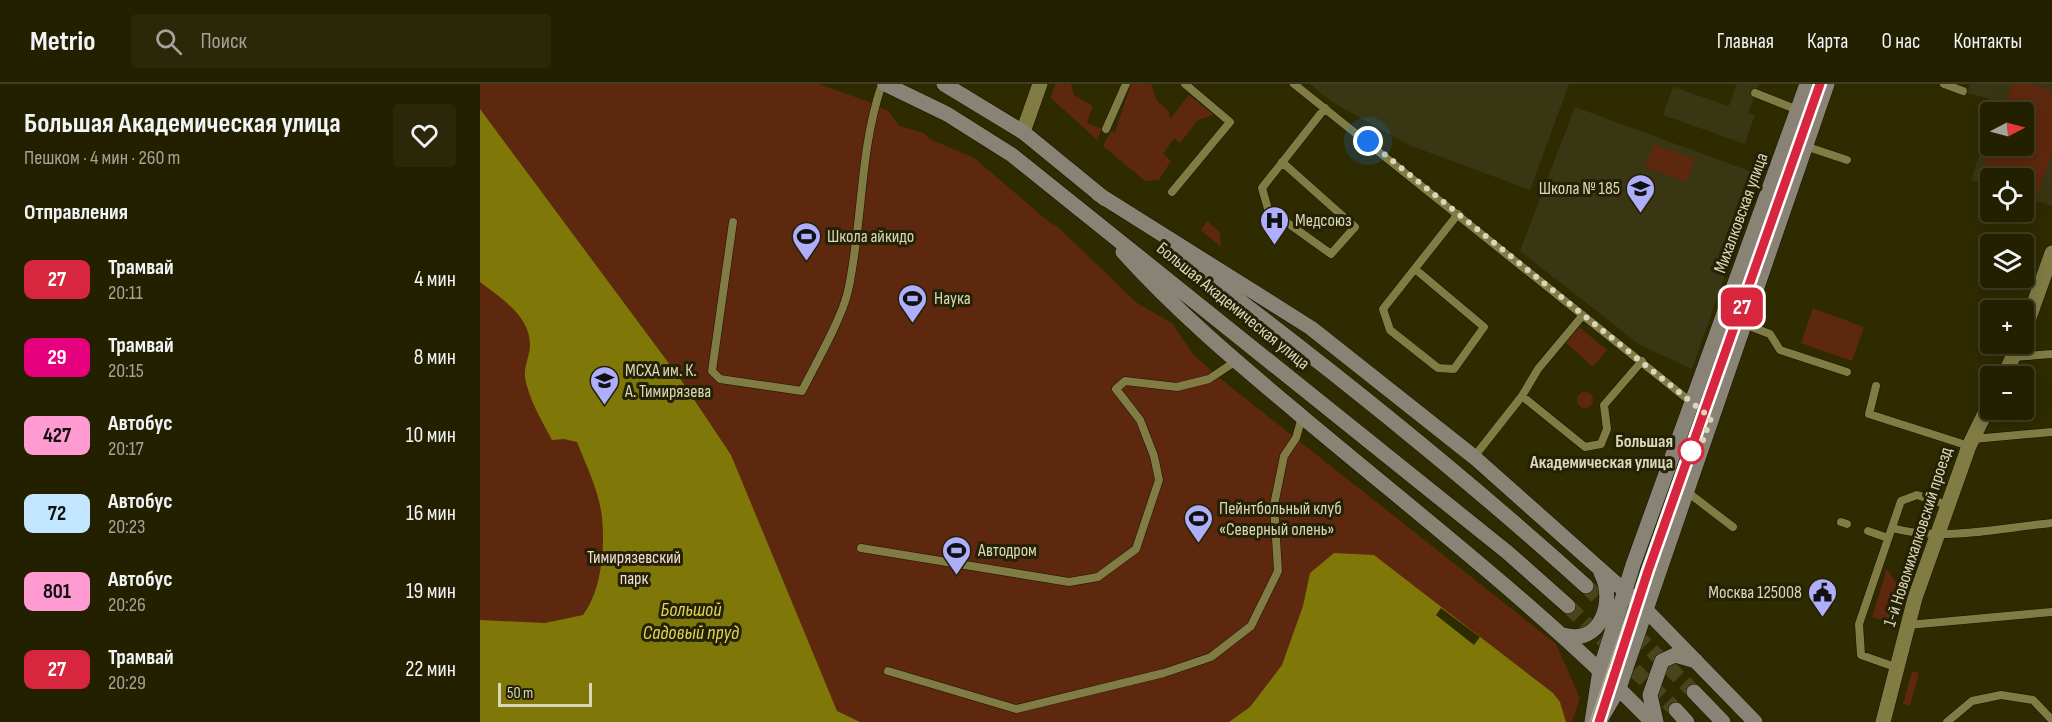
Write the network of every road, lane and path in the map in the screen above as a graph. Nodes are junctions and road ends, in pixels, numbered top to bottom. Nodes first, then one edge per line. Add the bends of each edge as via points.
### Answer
1 (884, 84) edge
2 (944, 84) edge
3 (1040, 84) edge
4 (1126, 84) edge
5 (1185, 84) edge
6 (1294, 84) edge
7 (1808, 84) edge
8 (1827, 84) edge
9 (1944, 84) edge
10 (1963, 91) dead end
11 (1755, 93) dead end
12 (1325, 108) junction
13 (1798, 110) junction
14 (1106, 129) dead end
15 (1023, 132) junction
16 (1805, 146) junction
17 (1847, 160) dead end
18 (1282, 162) junction
19 (1172, 192) dead end
20 (1098, 194) junction
21 (1458, 214) junction
22 (1092, 218) junction
23 (733, 222) dead end
24 (2052, 253) edge
25 (2049, 268) edge
26 (1415, 269) junction
27 (2034, 306) edge
28 (1583, 315) junction
29 (1725, 316) junction
30 (1743, 324) junction
31 (2034, 352) edge
32 (2052, 354) edge
33 (1236, 361) junction
34 (1642, 361) junction
35 (1847, 372) dead end
36 (1876, 386) dead end
37 (1522, 396) junction
38 (1693, 403) junction
39 (1302, 417) junction
40 (1711, 418) junction
41 (1982, 420) edge
42 (2052, 432) edge
43 (1971, 442) junction
44 (1474, 457) junction
45 (1686, 491) junction
46 (1947, 505) junction
47 (2052, 523) edge
48 (1733, 527) dead end
49 (1892, 528) junction
50 (1868, 531) dead end
51 (1937, 535) junction
52 (1888, 538) junction
53 (861, 548) dead end
54 (1597, 566) junction
55 (1586, 586) tunnel mouth
56 (1625, 591) junction
57 (1568, 606) tunnel mouth
58 (1646, 610) junction
59 (2052, 612) edge
60 (1908, 625) junction
61 (1563, 635) junction
62 (1696, 661) junction
63 (1898, 668) junction
64 (1600, 670) junction
65 (888, 671) dead end
66 (1619, 688) junction
67 (1694, 692) tunnel mouth
68 (1676, 710) tunnel mouth
69 (2052, 720) edge
70 (1592, 722) edge
71 (1599, 722) edge
72 (1654, 722) edge
73 (1687, 722) edge
74 (1723, 722) edge
75 (1755, 722) edge
76 (1883, 722) edge
77 (1947, 722) edge

1 - 22 main road, Большая Академическая улица via 947,114 1012,155
1 - 23 lane via 875,104 861,180 848,293 802,391 720,379 712,371
2 - 15 main road, Большая Академическая улица
3 - 15 street
4 - 14 lane
5 - 19 lane via 1230,122
6 - 12 lane
7 - 13 main road, Михалковская улица
8 - 16 main road, Михалковская улица
9 - 10 lane
11 - 13 lane
12 - 18 lane
12 - 21 lane
13 - 29 main road, Михалковская улица
15 - 20 main road, Большая Академическая улица
16 - 17 lane
16 - 30 main road, Михалковская улица
18 - 18 lane via 1262,188 1268,209 1331,254 1355,226
20 - 44 main road via 1311,328
20 - 55 main road, Большая Академическая улица via 1365,399
21 - 26 lane
21 - 28 lane
22 - 33 main road via 1160,294
22 - 57 main road, Большая Академическая улица via 1507,552
24 - 25 street
25 - 27 street
26 - 26 lane via 1383,309 1390,330 1438,368 1454,369 1484,327
28 - 34 lane
28 - 37 lane via 1538,369
29 - 30 lane
29 - 38 main road, Михалковская улица
30 - 35 lane via 1770,334 1780,350
30 - 40 main road, Михалковская улица
31 - 32 lane
33 - 39 main road
33 - 53 lane via 1209,380 1177,387 1125,381 1116,389 1140,420 1159,480 1136,549 1098,577 1069,582
34 - 37 lane via 1604,405 1607,429 1601,444 1585,447
34 - 38 lane
36 - 43 lane via 1869,414
37 - 44 lane
38 - 40 lane
38 - 56 main road, Михалковская улица
39 - 61 main road
39 - 65 lane via 1296,438 1284,456 1274,505 1278,571 1251,626 1211,657 1164,674 1016,709
40 - 45 main road, Михалковская улица
41 - 43 street, 1-й Новомихалковский проезд
42 - 43 lane
43 - 46 street, 1-й Новомихалковский проезд
44 - 54 main road
45 - 48 lane
45 - 58 main road, Михалковская улица
46 - 49 lane via 1917,495 1901,501
46 - 51 street, 1-й Новомихалковский проезд
47 - 51 lane
49 - 51 lane via 1917,535
49 - 52 lane
50 - 52 lane
51 - 60 street, 1-й Новомихалковский проезд
52 - 63 lane via 1859,634 1861,655
54 - 56 main road
54 - 61 main road via 1608,590 1599,624 1583,637
56 - 58 main road
56 - 64 main road, Михалковская улица
58 - 62 main road
58 - 66 main road, Михалковская улица
59 - 60 lane
60 - 63 street, 1-й Новомихалковский проезд
61 - 64 main road
62 - 72 main road via 1675,655 1662,661 1650,696
62 - 75 main road
63 - 76 street, 1-й Новомихалковский проезд
64 - 66 main road
64 - 70 main road, Михалковская улица
66 - 71 main road, Михалковская улица
66 - 72 main road
67 - 74 main road
68 - 73 main road
69 - 77 lane via 2033,700 2001,695 1972,701

